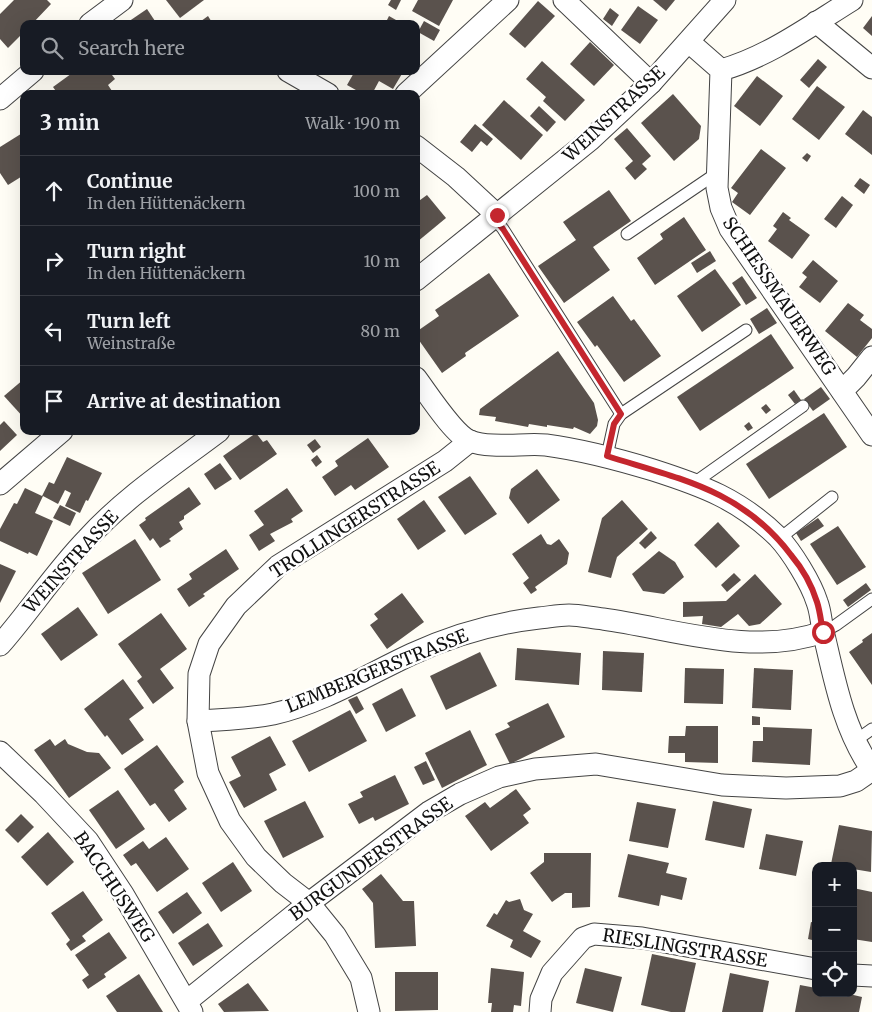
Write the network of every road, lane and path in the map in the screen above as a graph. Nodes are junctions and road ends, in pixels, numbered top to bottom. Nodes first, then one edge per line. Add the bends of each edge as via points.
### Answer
1 (122, 0) edge
2 (508, 0) edge
3 (564, 0) edge
4 (725, 0) edge
5 (852, 0) edge
6 (95, 20) edge
7 (816, 22) junction
8 (689, 42) junction
9 (872, 68) edge
10 (721, 70) junction
11 (28, 75) edge
12 (295, 75) edge
13 (651, 83) junction
14 (321, 90) edge
15 (410, 90) edge
16 (0, 99) edge
17 (420, 149) edge
18 (717, 173) junction
19 (496, 216) junction
20 (627, 234) dead end
21 (420, 277) edge
22 (746, 330) dead end
23 (872, 357) edge
24 (420, 383) edge
25 (842, 391) junction
26 (803, 406) dead end
27 (621, 414) junction
28 (57, 435) edge
29 (214, 435) edge
30 (872, 435) edge
31 (470, 441) junction
32 (607, 456) junction
33 (694, 483) junction
34 (0, 484) edge
35 (832, 497) dead end
36 (779, 538) junction
37 (872, 599) edge
38 (823, 632) junction
39 (0, 645) edge
40 (198, 721) junction
41 (863, 735) edge
42 (0, 752) edge
43 (872, 770) edge
44 (308, 903) junction
45 (812, 968) edge
46 (857, 975) edge
47 (872, 976) edge
48 (190, 1007) edge
49 (369, 1012) edge
50 (540, 1012) edge

1 - 6 street
2 - 15 street
3 - 13 street
4 - 8 street, WEINSTRASSE
5 - 7 street
7 - 9 street
7 - 10 street via 765,52
8 - 10 street
8 - 13 street, WEINSTRASSE
10 - 18 street, SCHIESSMAUERWEG
11 - 16 street
12 - 14 street
13 - 19 street, WEINSTRASSE via 590,140
17 - 19 street via 456,177
18 - 20 lane
18 - 25 street, SCHIESSMAUERWEG via 721,208 730,228
19 - 21 street, WEINSTRASSE
19 - 27 lane
22 - 27 lane
23 - 25 street
24 - 31 street via 450,424
25 - 30 street, SCHIESSMAUERWEG
26 - 33 lane
27 - 32 lane via 614,424
28 - 34 street
29 - 39 street, WEINSTRASSE via 122,504 87,538 52,577
31 - 32 street via 494,445 544,445
31 - 40 street, TROLLINGERSTRASSE via 445,461 278,566 236,606 209,644 199,674
32 - 33 street
33 - 36 street via 749,511
35 - 36 lane
36 - 38 street via 800,566 817,601
37 - 38 lane
38 - 40 street, LEMBERGERSTRASSE via 761,643 719,640 569,615 536,618 448,639 348,686 274,714
38 - 41 street via 840,702
40 - 44 street, TROLLINGERSTRASSE via 208,773 230,821 256,857
41 - 43 street
42 - 48 street, BACCHUSWEG via 88,841 124,894
43 - 44 street, BURGUNDERSTRASSE via 856,781 840,786 786,788 722,786 596,764 535,769 499,777 429,812
44 - 48 street, BURGUNDERSTRASSE
44 - 49 street, TROLLINGERSTRASSE via 335,936 361,978
45 - 50 street, RIESLINGSTRASSE via 642,938 594,934 583,938 552,973 541,999
46 - 47 street

